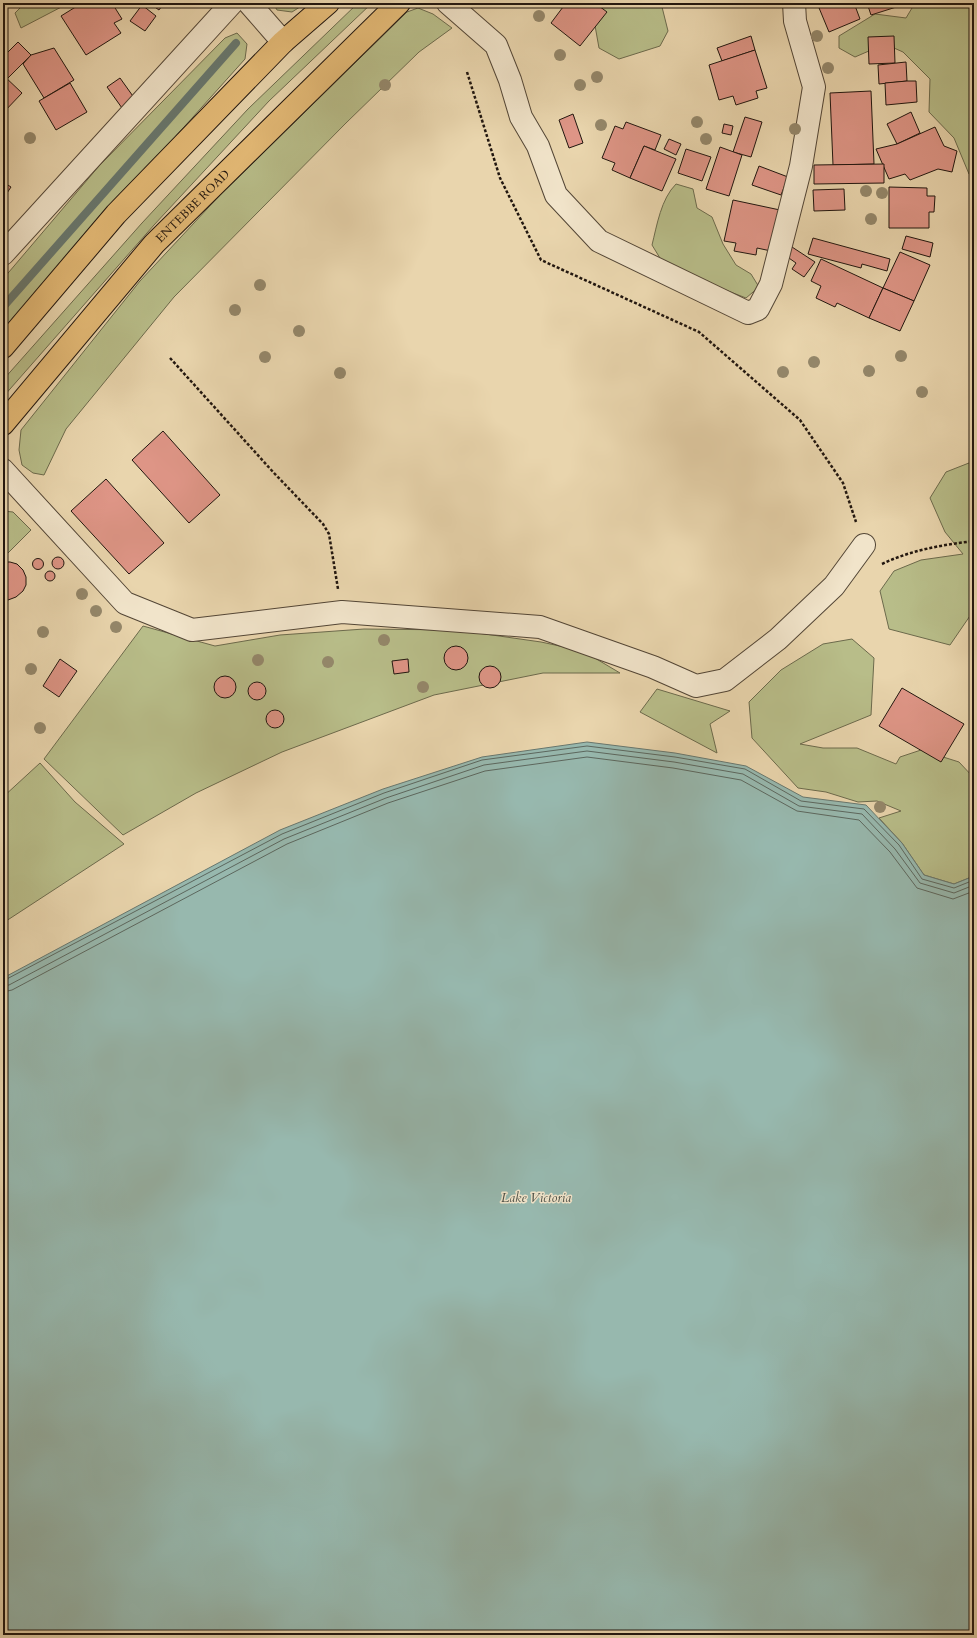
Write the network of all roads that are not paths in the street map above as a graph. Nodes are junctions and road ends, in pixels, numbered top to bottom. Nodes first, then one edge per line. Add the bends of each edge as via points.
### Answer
1 (232, 3) edge
2 (250, 3) edge
3 (328, 3) edge
4 (399, 3) edge
5 (448, 3) edge
6 (794, 3) edge
7 (283, 42) junction
8 (3, 254) edge
9 (3, 347) edge
10 (3, 424) edge
11 (3, 470) edge
12 (864, 545) road end

1 - 8 street
2 - 7 street
3 - 7 highway
4 - 10 highway, ENTEBBE ROAD via 154,244
5 - 6 street via 496,45 521,117 538,146 556,195 599,241 748,313 758,309 771,284 801,166 814,87 794,21
7 - 9 highway via 116,214
11 - 12 street via 125,603 192,630 342,612 540,627 653,667 696,686 725,680 778,639 834,586

